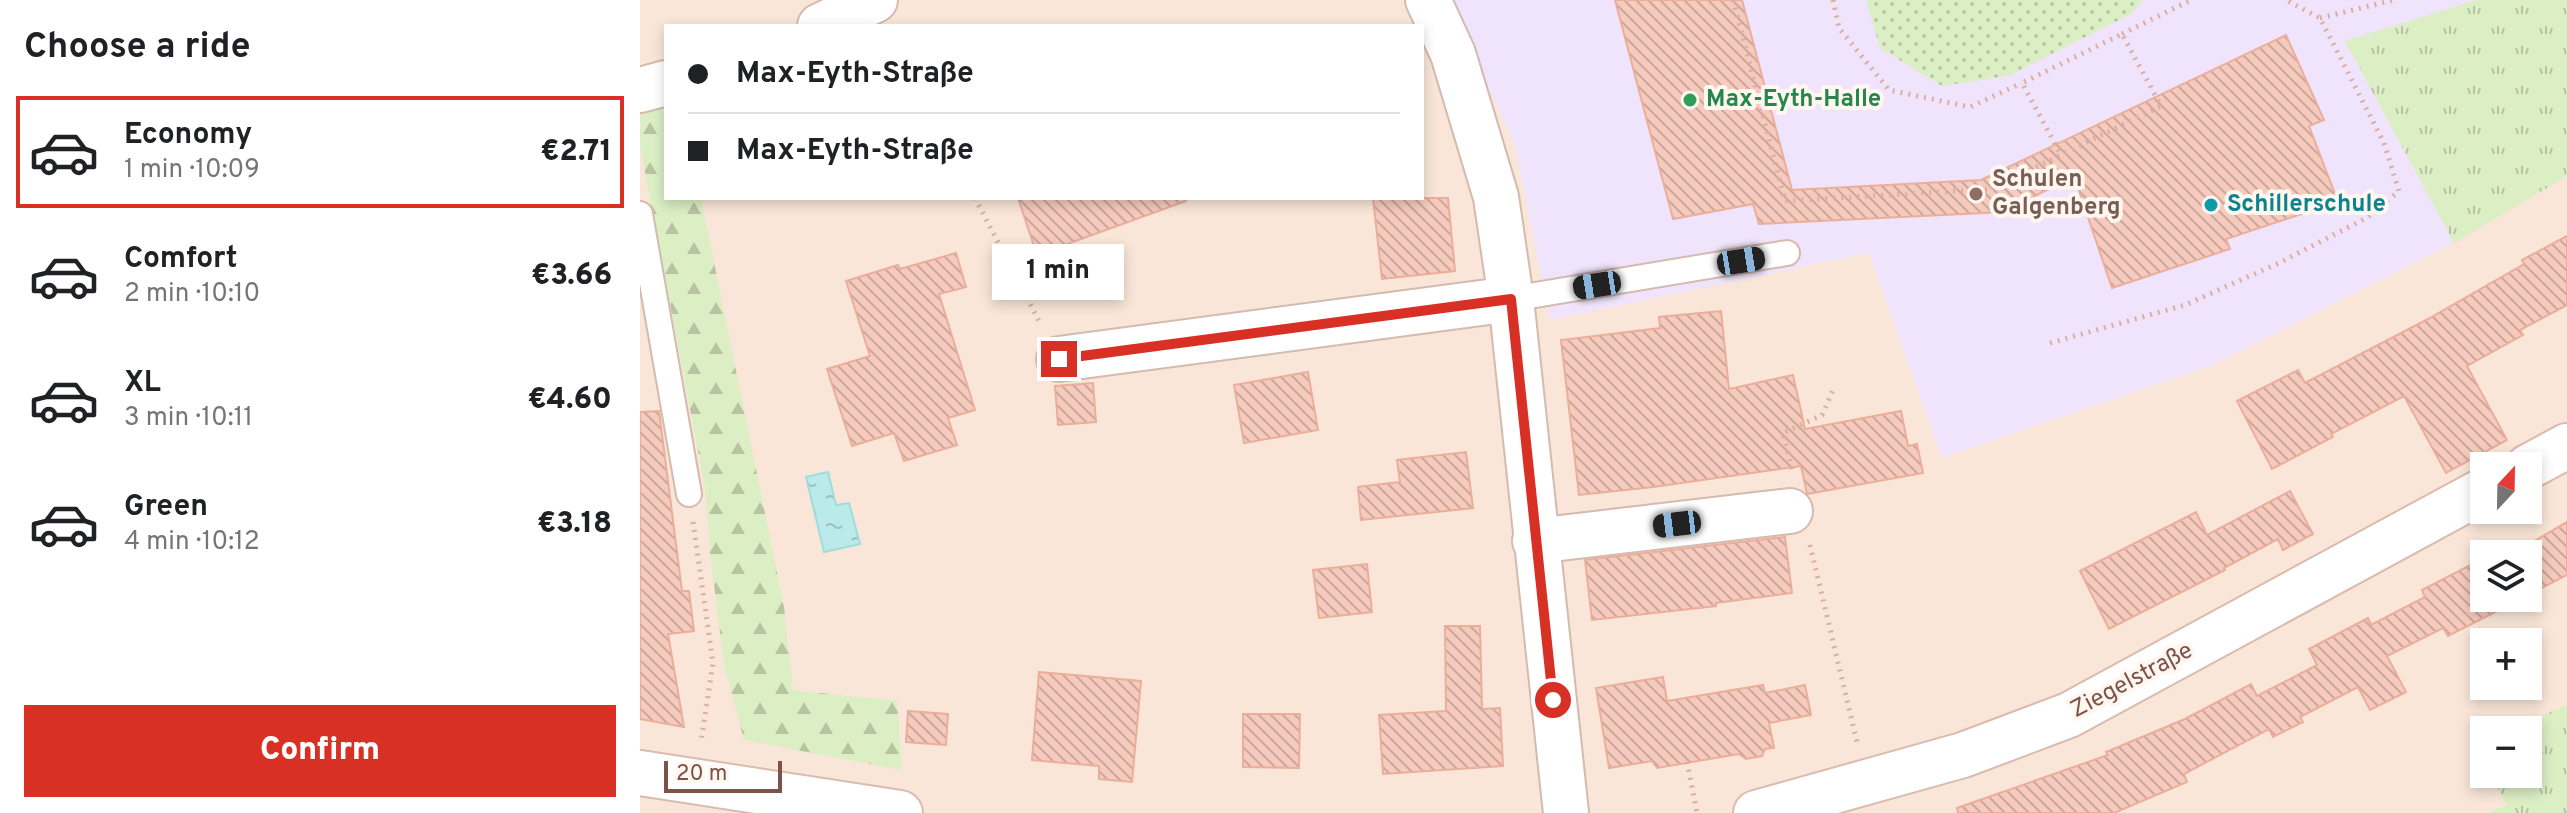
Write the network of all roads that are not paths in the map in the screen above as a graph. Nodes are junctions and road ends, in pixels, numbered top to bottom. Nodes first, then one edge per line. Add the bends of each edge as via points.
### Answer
1 (1428, 0) edge
2 (871, 1) edge
3 (824, 24) edge
4 (664, 84) edge
5 (640, 90) edge
6 (640, 214) edge
7 (1787, 253) dead end
8 (1511, 299) junction
9 (1059, 359) road end
10 (2567, 446) edge
11 (2542, 459) edge
12 (689, 494) road end
13 (2470, 498) edge
14 (1798, 509) road end
15 (1535, 541) junction
16 (640, 773) edge
17 (900, 813) edge
18 (1566, 813) edge
19 (1756, 813) edge

1 - 8 street via 1453,54 1496,197
2 - 3 street
4 - 5 street
6 - 12 lane
7 - 8 lane
8 - 9 street
8 - 15 street
10 - 11 street
13 - 19 street, Ziegelstraße via 2069,715 1963,755
14 - 15 street
15 - 18 street
16 - 17 street

